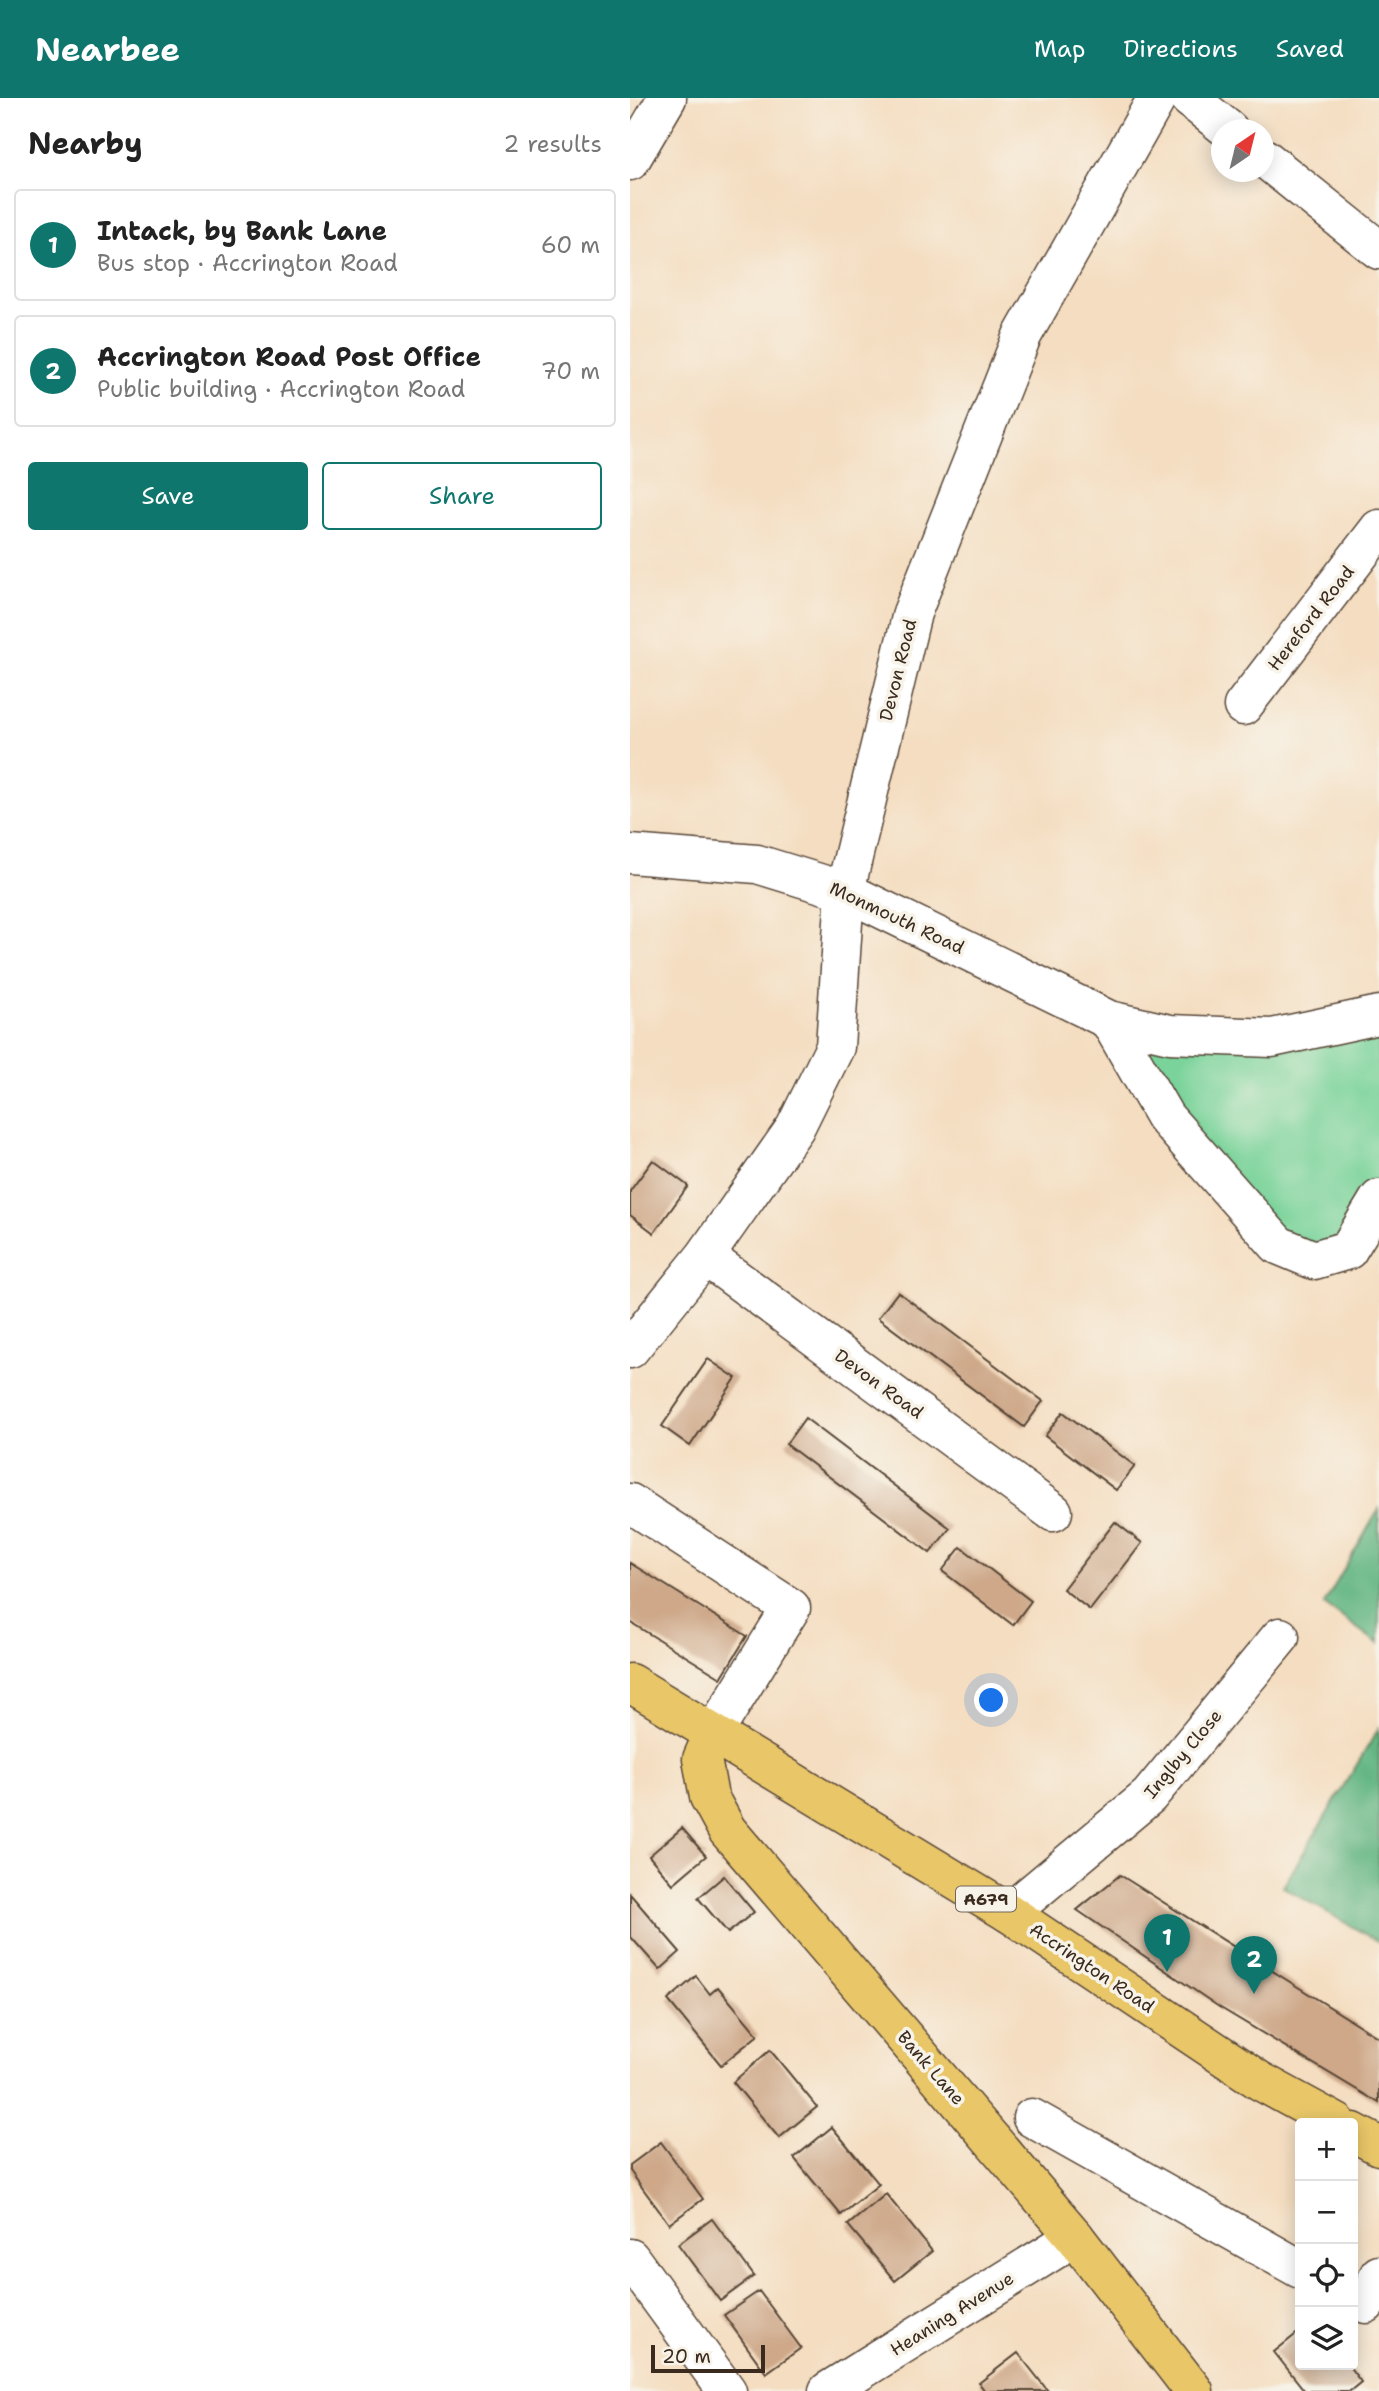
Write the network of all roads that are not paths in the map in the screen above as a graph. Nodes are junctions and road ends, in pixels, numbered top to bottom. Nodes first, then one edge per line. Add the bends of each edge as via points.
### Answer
1 (667, 98) edge
2 (1157, 98) edge
3 (1189, 98) edge
4 (1215, 119) edge
5 (630, 161) edge
6 (1274, 166) edge
7 (1379, 250) edge
8 (1379, 530) edge
9 (1243, 706) dead end
10 (630, 853) edge
11 (845, 891) junction
12 (1379, 1015) edge
13 (1109, 1020) junction
14 (1379, 1199) edge
15 (705, 1256) junction
16 (630, 1349) edge
17 (630, 1503) edge
18 (1053, 1512) dead end
19 (1280, 1637) dead end
20 (630, 1683) edge
21 (713, 1734) junction
22 (1009, 1913) junction
23 (1032, 2118) dead end
24 (1328, 2118) edge
25 (1358, 2135) edge
26 (1379, 2146) edge
27 (1075, 2237) junction
28 (630, 2258) edge
29 (1295, 2266) edge
30 (727, 2391) edge
31 (828, 2391) edge
32 (1194, 2391) edge

1 - 5 street
2 - 11 street, Devon Road via 1022,336 912,613
3 - 4 street
6 - 7 street
8 - 9 street, Hereford Road
10 - 11 street, Monmouth Road via 757,864
11 - 13 street, Monmouth Road
11 - 15 street, Devon Road via 835,1047 795,1128
12 - 13 street, Monmouth Road via 1272,1038 1170,1034
13 - 14 street via 1166,1117 1278,1245 1314,1259 1348,1250
15 - 16 street, Devon Road
15 - 18 street, Devon Road
17 - 21 street via 791,1608
19 - 22 street, Inglby Close via 1149,1796
20 - 21 main road, Accrington Road / A679
21 - 22 main road, Accrington Road / A679
21 - 27 main road, Bank Lane via 702,1759 709,1797 727,1830
22 - 24 main road, Accrington Road / A679 via 1260,2081
23 - 29 street
25 - 26 main road
27 - 31 street, Heaning Avenue
27 - 32 main road, Bank Lane
28 - 30 street

